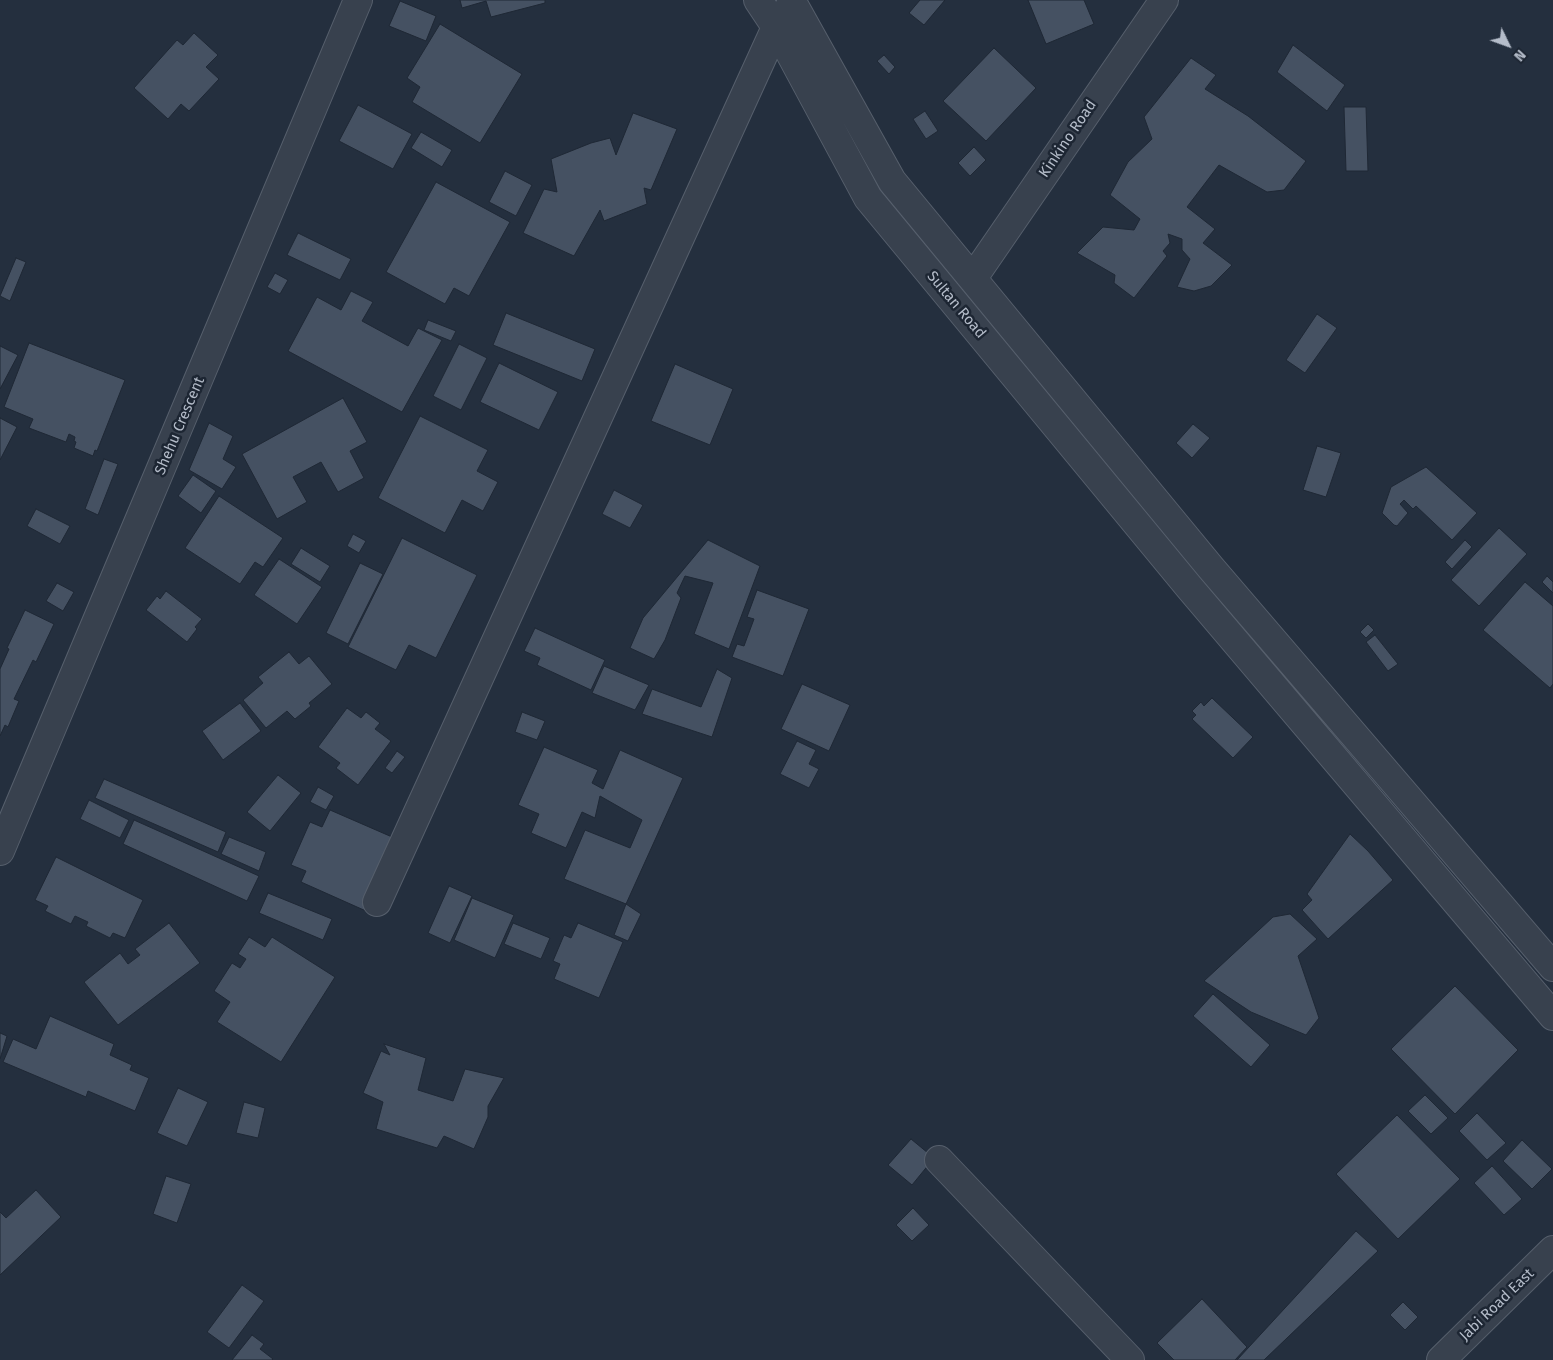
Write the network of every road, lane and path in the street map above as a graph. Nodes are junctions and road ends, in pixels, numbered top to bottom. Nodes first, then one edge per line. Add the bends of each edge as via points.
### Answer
1 (358, 0) edge
2 (758, 0) edge
3 (790, 0) edge
4 (1164, 0) edge
5 (776, 27) junction
6 (973, 278) junction
7 (0, 851) edge
8 (377, 902) dead end
9 (1553, 967) edge
10 (1553, 1016) edge
11 (939, 1160) dead end
12 (1553, 1250) edge
13 (1130, 1360) edge
14 (1440, 1360) edge

1 - 7 street, Shehu Crescent
2 - 5 street, Sultan Road
3 - 5 street
3 - 6 street, Sultan Road via 892,181
4 - 6 street, Kinkino Road
5 - 8 street
5 - 10 street, Sultan Road via 868,198 1189,587
6 - 9 street, Sultan Road via 1264,631
11 - 13 street
12 - 14 street, Jabi Road East

